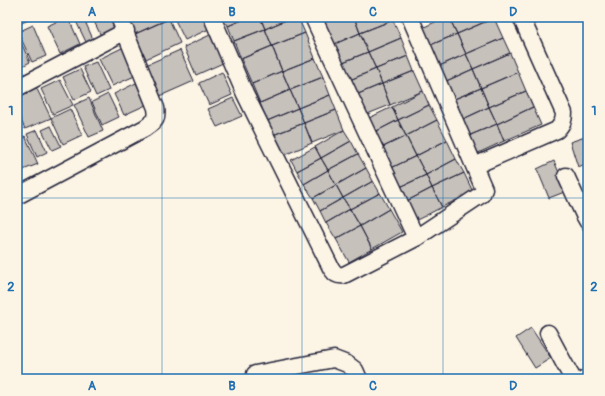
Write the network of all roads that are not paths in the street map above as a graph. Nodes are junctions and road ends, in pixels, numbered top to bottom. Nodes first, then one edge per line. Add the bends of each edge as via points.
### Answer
1 (212, 17) edge
2 (313, 17) edge
3 (410, 17) edge
4 (521, 17) edge
5 (123, 24) edge
6 (17, 88) edge
7 (474, 166) junction
8 (566, 176) dead end
9 (17, 196) edge
10 (588, 222) edge
11 (416, 238) junction
12 (548, 333) dead end
13 (255, 374) dead end
14 (359, 379) edge
15 (573, 379) edge

1 - 11 street via 246,94 334,274 344,275
2 - 11 street
3 - 7 street
4 - 7 street via 564,113 564,119 557,130
5 - 6 street
5 - 9 street via 156,108 156,118 145,128
7 - 11 street via 484,189 482,194
8 - 10 street
12 - 15 street
13 - 14 street via 334,359 355,370

